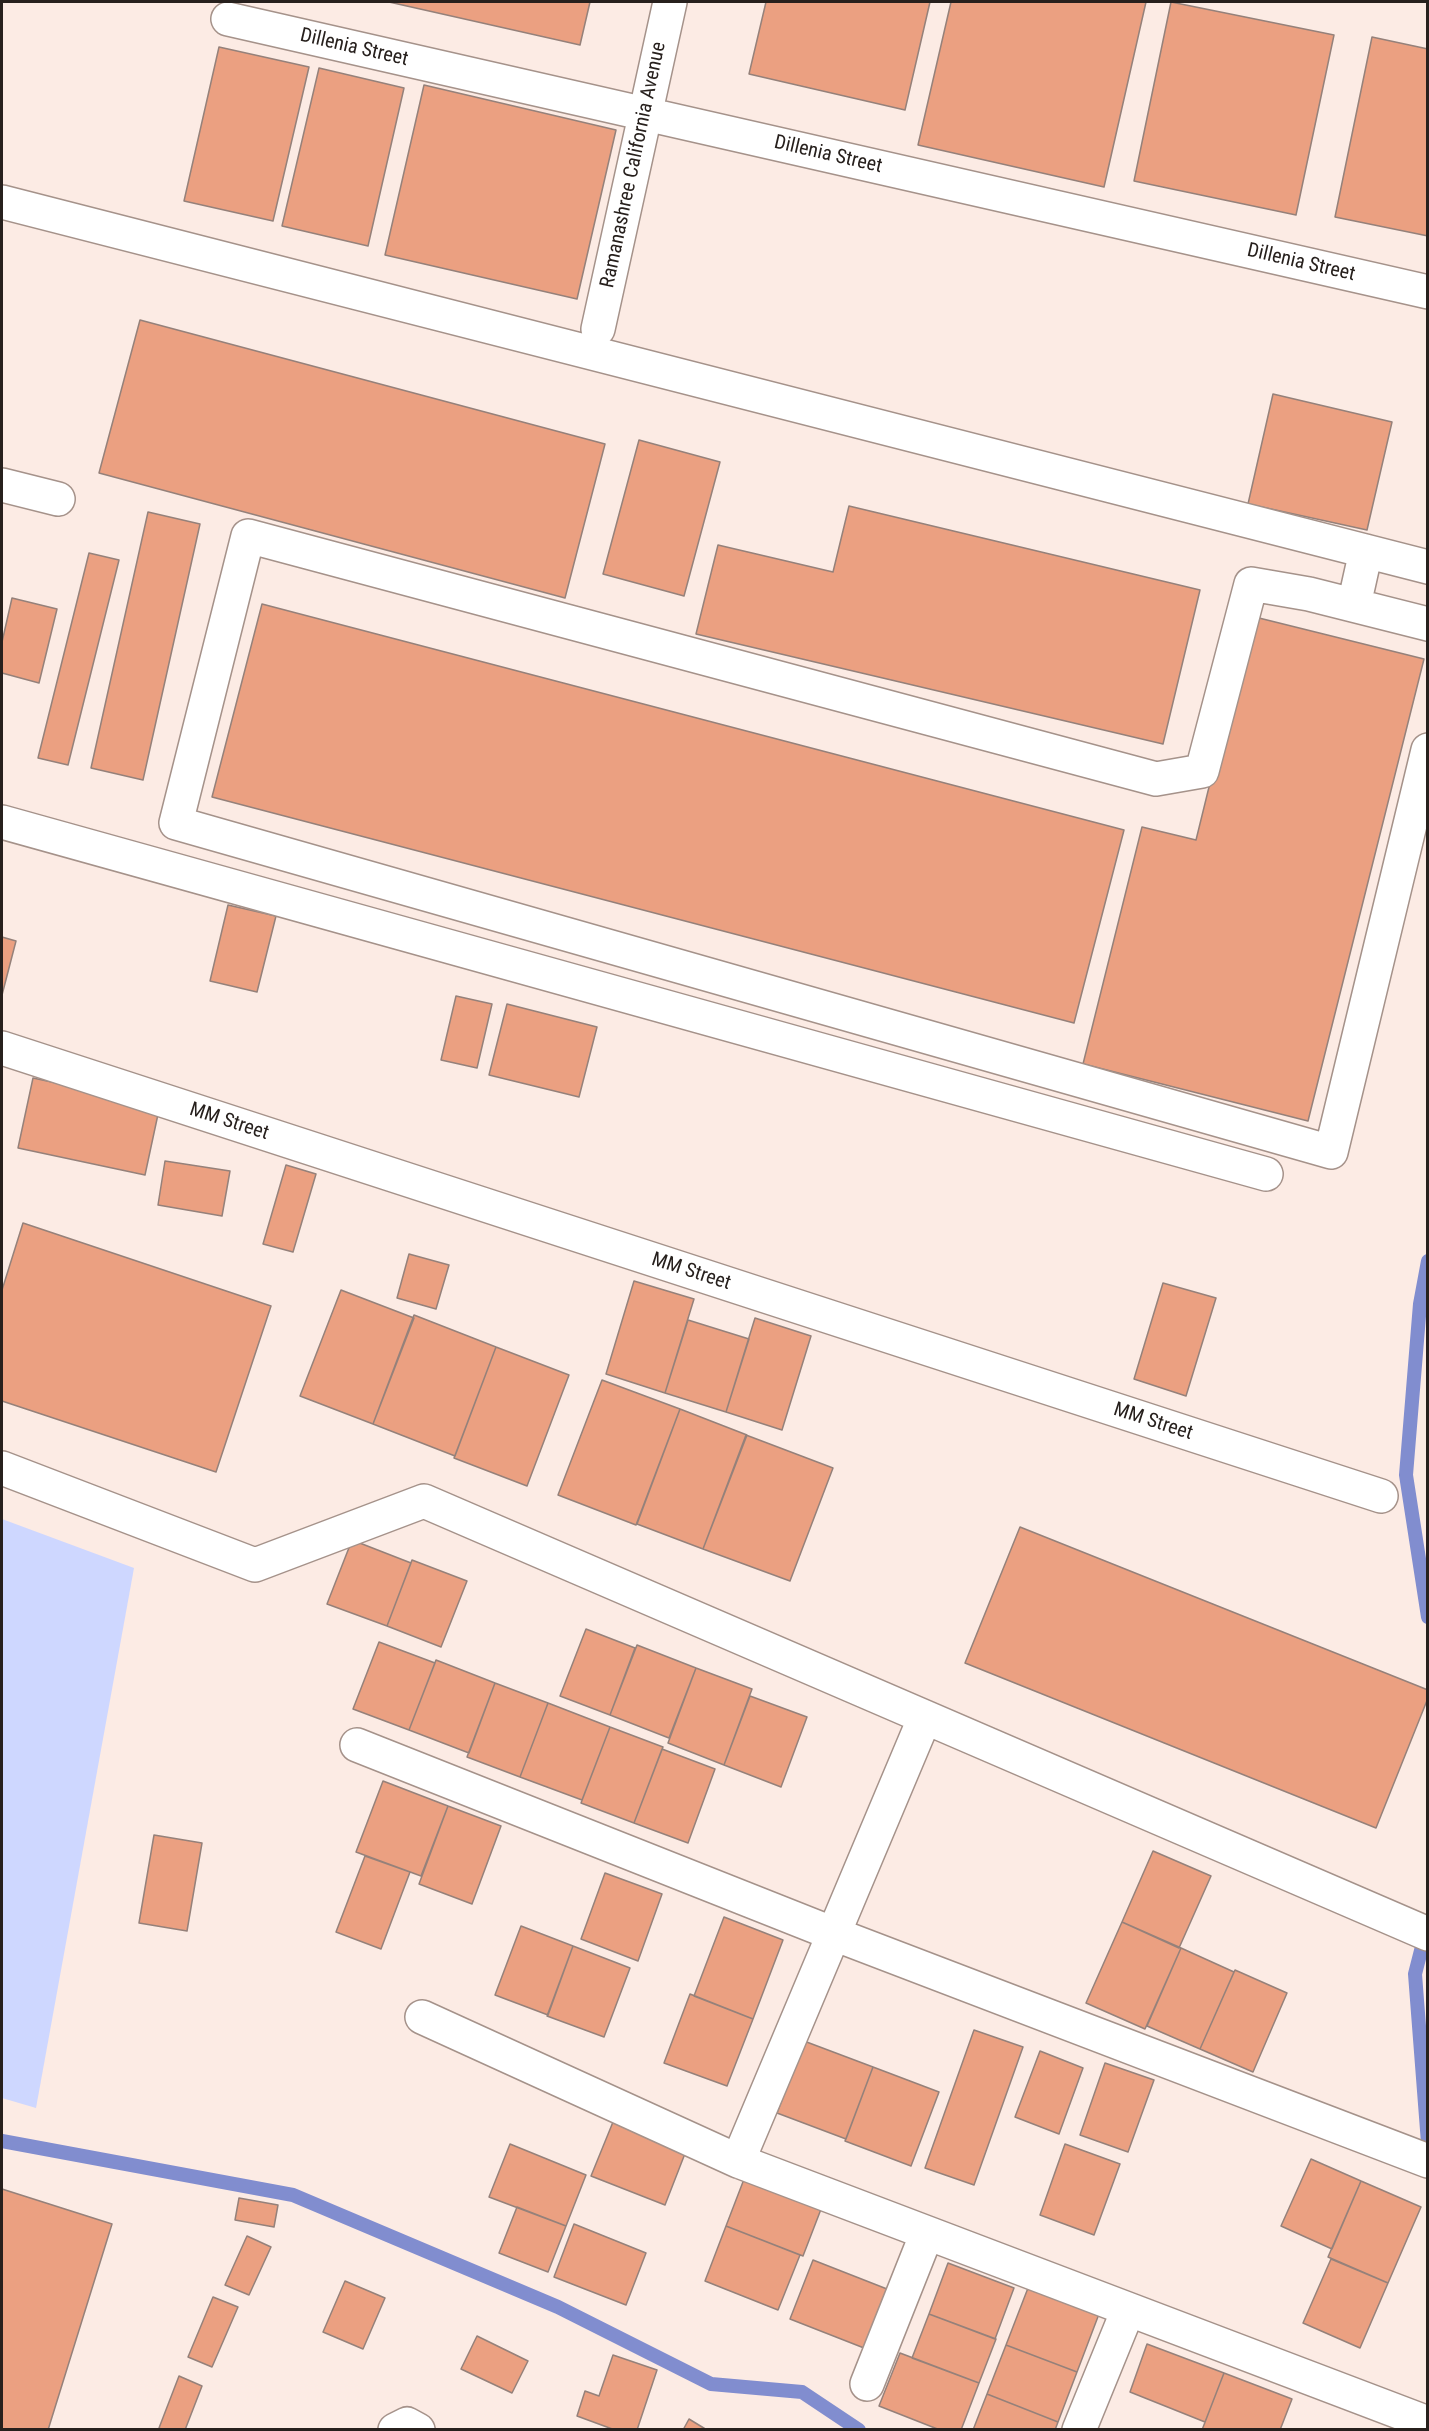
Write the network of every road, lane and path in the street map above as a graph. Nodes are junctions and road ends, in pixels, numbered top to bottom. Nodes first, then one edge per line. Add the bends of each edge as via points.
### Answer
1 (670, 2) edge
2 (228, 19) dead end
3 (645, 114) junction
4 (2, 202) edge
5 (1428, 292) edge
6 (598, 330) dead end
7 (2, 484) edge
8 (58, 499) dead end
9 (1366, 551) junction
10 (1428, 567) edge
11 (1354, 605) junction
12 (1428, 624) edge
13 (1428, 750) edge
14 (2, 822) edge
15 (2, 1048) edge
16 (1266, 1174) dead end
17 (2, 1468) edge
18 (1381, 1496) dead end
19 (925, 1717) junction
20 (357, 1745) dead end
21 (834, 1934) junction
22 (1428, 1934) edge
23 (422, 2017) dead end
24 (738, 2161) junction
25 (1428, 2161) edge
26 (927, 2233) junction
27 (1128, 2310) junction
28 (867, 2384) dead end
29 (1428, 2423) edge
30 (395, 2430) edge
31 (418, 2430) edge
32 (1079, 2430) edge

1 - 3 street, Ramanashree California Avenue
2 - 3 street, Dillenia Street
3 - 5 street, Dillenia Street
3 - 6 street, Ramanashree California Avenue
4 - 9 street
7 - 8 street
9 - 10 street
9 - 11 street
11 - 12 street
11 - 13 street via 1251,584 1202,771 1156,779 248,536 176,823 1331,1152
14 - 16 street
15 - 18 street, MM Street
17 - 19 street via 255,1565 424,1501
19 - 21 street
19 - 22 street
20 - 21 street
21 - 24 street
21 - 25 street
23 - 24 street
24 - 26 street
26 - 27 street
26 - 28 street
27 - 29 street
27 - 32 street
30 - 31 street via 407,2424

